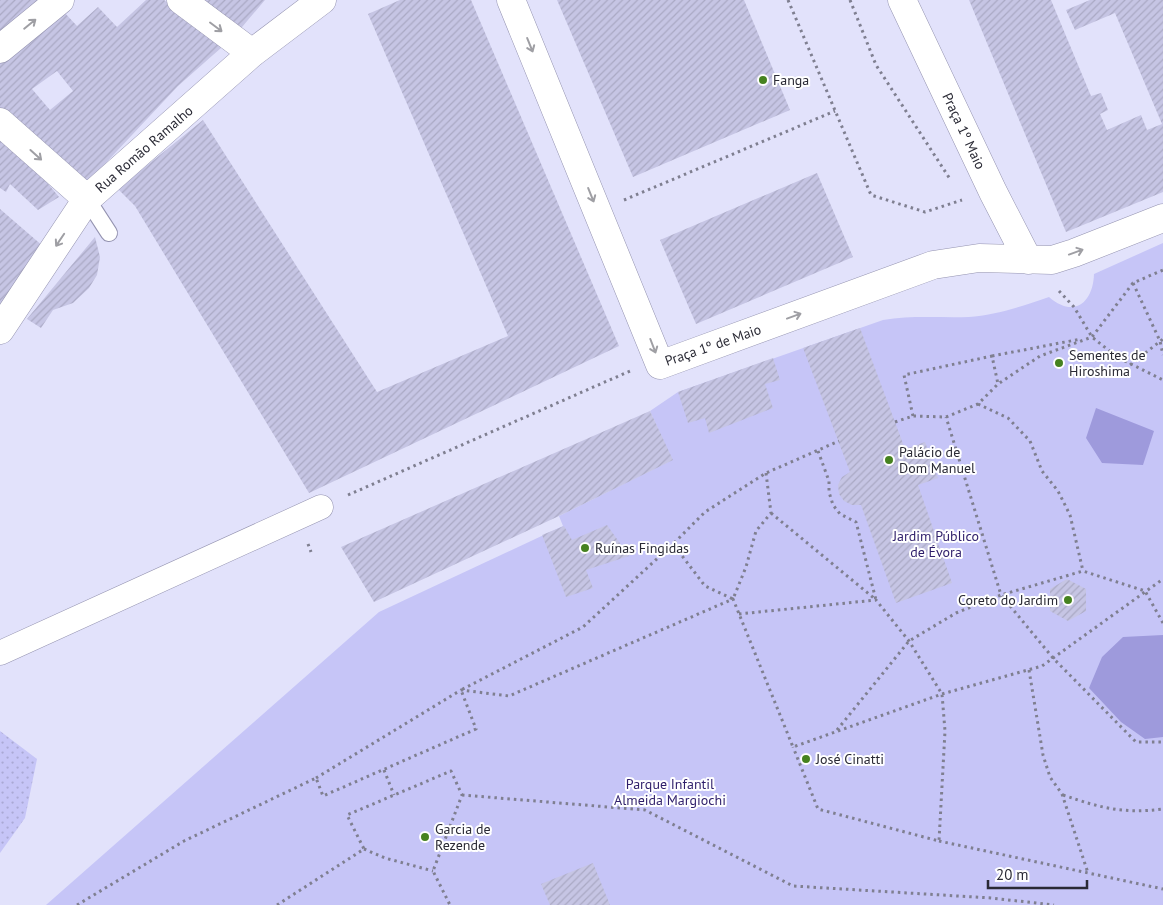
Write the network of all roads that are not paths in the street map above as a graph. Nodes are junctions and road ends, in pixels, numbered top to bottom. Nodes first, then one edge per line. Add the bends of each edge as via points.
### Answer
1 (60, 0) edge
2 (180, 0) edge
3 (322, 0) edge
4 (511, 0) edge
5 (902, 0) edge
6 (0, 49) edge
7 (252, 53) junction
8 (0, 122) edge
9 (87, 199) junction
10 (1163, 218) edge
11 (109, 233) dead end
12 (1028, 260) junction
13 (0, 330) edge
14 (321, 507) road end
15 (0, 653) edge

6 -> 1 street
2 -> 7 street
3 - 7 street, Rua Romão Ramalho
4 -> 12 street, Praça 1º de Maio via 660,365 933,265 979,258
5 - 12 street, Praça 1º Maio
7 - 9 street, Rua Romão Ramalho
8 -> 9 street
9 - 11 lane
9 -> 13 street, Rua Romão Ramalho
12 -> 10 street, Praça 1º de Maio via 1052,260
14 - 15 street

